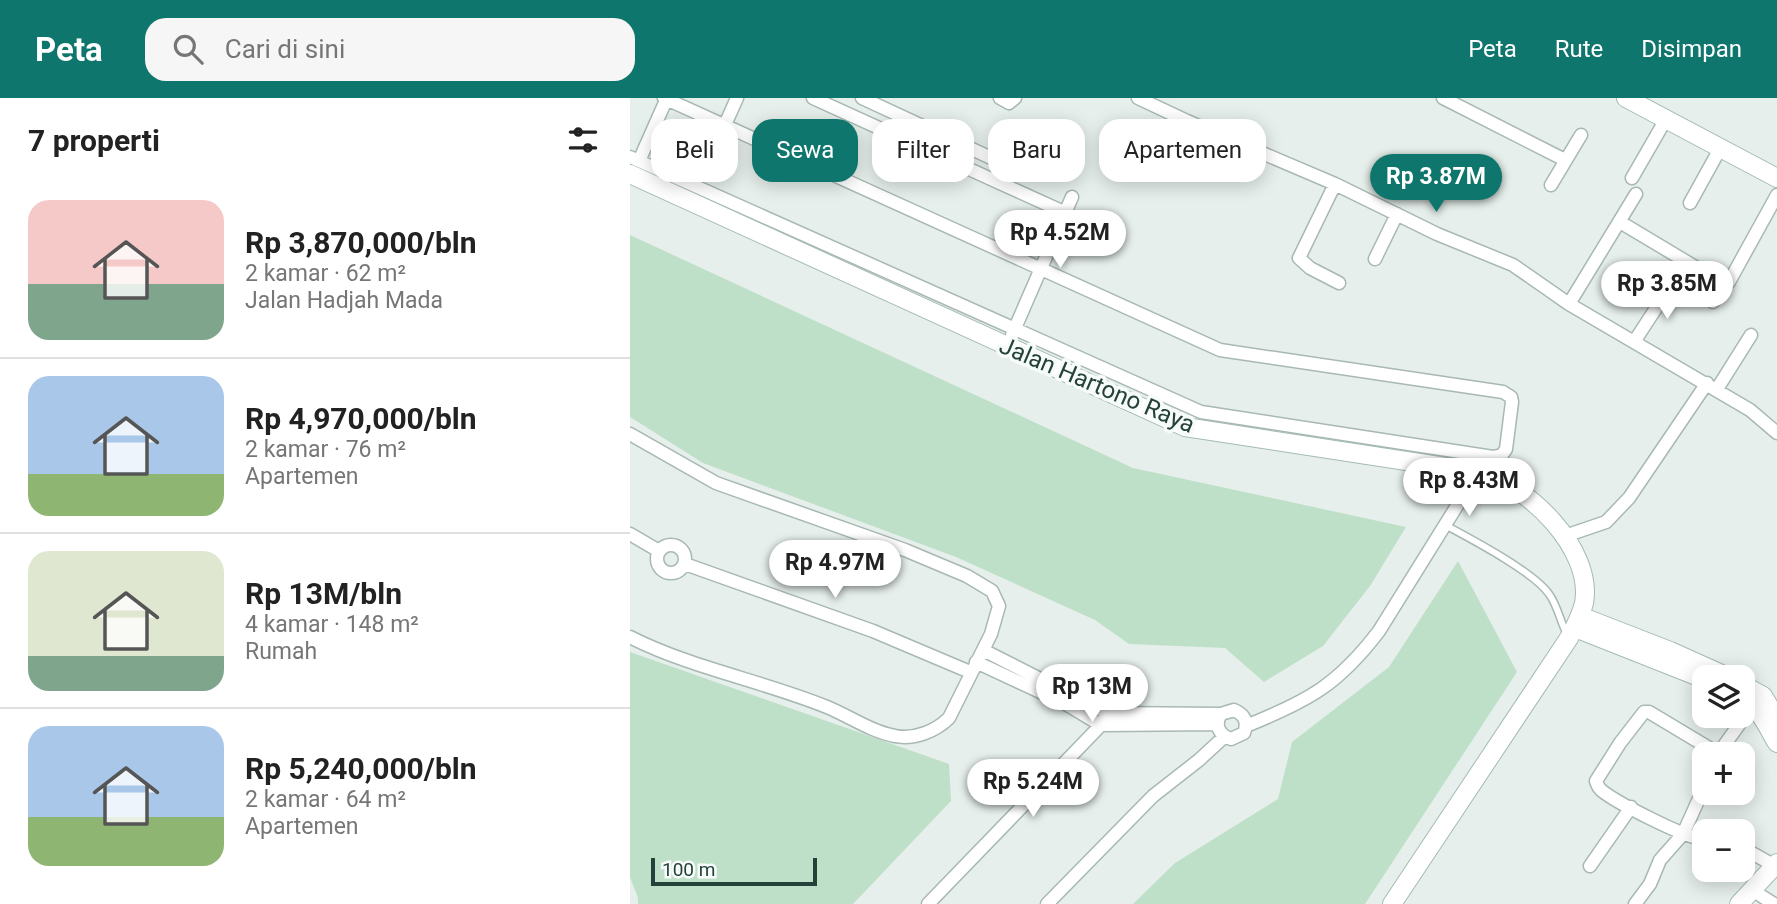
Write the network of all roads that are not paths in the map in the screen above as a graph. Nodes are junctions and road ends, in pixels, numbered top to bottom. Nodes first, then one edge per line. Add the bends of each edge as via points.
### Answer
1 (737, 98) edge
2 (813, 98) edge
3 (862, 98) edge
4 (1000, 98) edge
5 (1015, 98) edge
6 (1138, 98) edge
7 (1626, 98) edge
8 (665, 99) edge
9 (1449, 100) edge
10 (707, 119) edge
11 (728, 119) edge
12 (1666, 119) junction
13 (738, 133) edge
14 (1581, 135) dead end
15 (1721, 147) junction
16 (1564, 160) junction
17 (633, 164) edge
18 (1632, 178) dead end
19 (1777, 178) edge
20 (1002, 184) junction
21 (1335, 184) junction
22 (1551, 185) dead end
23 (1636, 194) dead end
24 (1777, 195) edge
25 (1072, 197) dead end
26 (1690, 202) dead end
27 (1066, 213) junction
28 (1397, 214) junction
29 (1620, 222) junction
30 (1375, 259) dead end
31 (1041, 271) junction
32 (1673, 282) dead end
33 (1729, 282) dead end
34 (1339, 283) dead end
35 (1713, 302) dead end
36 (1569, 304) junction
37 (1015, 328) junction
38 (1751, 335) dead end
39 (1634, 342) junction
40 (1006, 347) junction
41 (1712, 386) junction
42 (1777, 433) edge
43 (630, 434) edge
44 (1478, 472) junction
45 (1445, 525) junction
46 (630, 534) edge
47 (1565, 536) junction
48 (659, 551) junction
49 (685, 564) junction
50 (1574, 628) junction
51 (630, 637) edge
52 (983, 650) junction
53 (1701, 665) edge
54 (973, 667) junction
55 (1692, 674) edge
56 (1755, 692) edge
57 (1755, 707) edge
58 (1104, 719) junction
59 (1219, 719) junction
60 (1777, 719) edge
61 (1246, 726) junction
62 (1224, 737) junction
63 (1699, 742) edge
64 (1777, 743) edge
65 (1696, 805) edge
66 (1631, 807) junction
67 (1684, 834) junction
68 (1692, 838) edge
69 (1755, 854) edge
70 (1776, 864) edge
71 (1590, 866) dead end
72 (1752, 890) junction
73 (928, 904) edge
74 (1047, 904) edge
75 (1392, 904) edge
76 (1635, 904) edge
77 (1739, 904) edge
78 (1774, 904) edge

1 - 11 street
2 - 20 street
3 - 20 street via 1002,163 1007,169
4 - 5 street via 1009,103
6 - 21 street
7 - 12 street
8 - 10 street
8 - 17 street
9 - 16 street
12 - 15 street
12 - 18 street
13 - 31 street
14 - 16 street
15 - 19 street
15 - 26 street
16 - 22 street
17 - 37 street
17 - 40 street, Jalan Hartono Raya
20 - 27 street
21 - 28 street
21 - 34 street via 1299,258
23 - 29 street
24 - 33 street
25 - 27 street
27 - 31 street
28 - 30 street
28 - 36 street via 1513,265
29 - 35 street via 1722,283
29 - 36 street
31 - 37 street
31 - 37 street via 1220,351 1503,392 1512,402 1506,449 1493,457 1201,412
32 - 39 street
36 - 39 street
37 - 40 street
38 - 41 street
39 - 41 street
40 - 44 street, Jalan Hartono Raya via 1185,427
41 - 42 street
41 - 47 street via 1606,522
43 - 52 street via 716,483 905,550 992,591 999,606
44 - 45 street
44 - 47 street, Jalan Hartono Raya via 1513,486
45 - 50 lane via 1541,584
45 - 61 street via 1364,651 1316,694
46 - 48 street
47 - 50 street, Jalan Hartono Raya via 1581,571 1584,602
48 - 49 street via 667,545 677,546
48 - 49 street via 658,565 668,574
49 - 54 street
50 - 53 street via 1670,651
50 - 55 street
50 - 75 street
51 - 54 street via 827,707 897,737 923,734 944,724
52 - 54 street
52 - 58 street
54 - 58 street
56 - 60 street
57 - 64 street
58 - 59 street
58 - 73 street
59 - 61 street via 1227,710 1241,713
59 - 62 street
61 - 62 street via 1238,737
62 - 74 street via 1153,796
63 - 66 street via 1644,712 1596,781 1604,792
65 - 67 street
66 - 67 street
66 - 71 street
67 - 68 street
67 - 76 street via 1660,860
69 - 70 street
70 - 72 street
72 - 77 street
72 - 78 street

